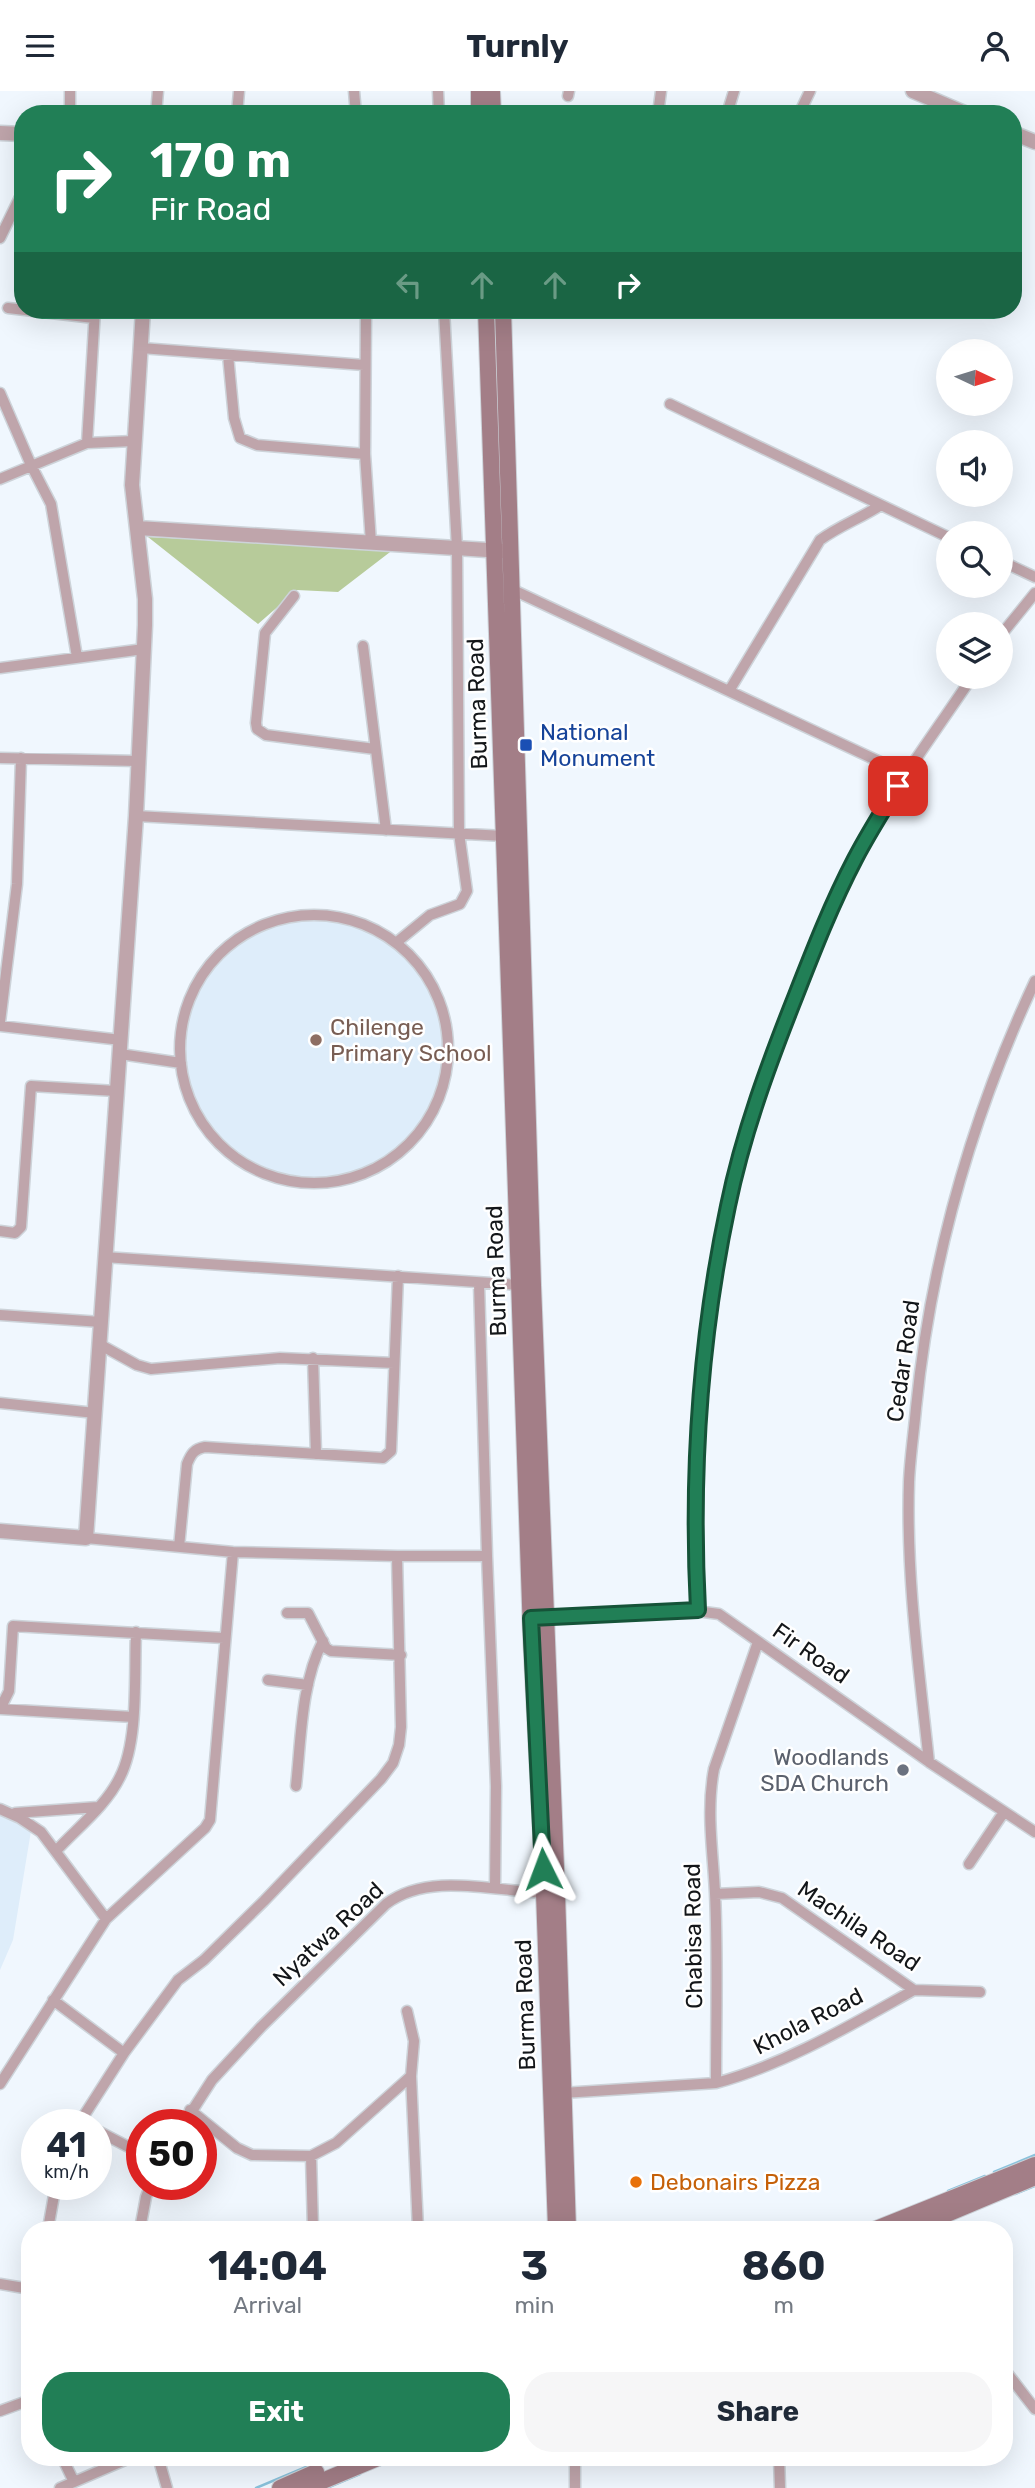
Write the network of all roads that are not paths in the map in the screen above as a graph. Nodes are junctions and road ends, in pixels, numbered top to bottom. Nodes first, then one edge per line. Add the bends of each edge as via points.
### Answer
1 (913, 91) edge
2 (946, 105) edge
3 (14, 209) edge
4 (0, 238) edge
5 (8, 308) dead end
6 (14, 308) edge
7 (95, 319) edge
8 (143, 319) edge
9 (366, 319) edge
10 (444, 319) edge
11 (487, 319) edge
12 (503, 319) edge
13 (141, 348) junction
14 (228, 355) junction
15 (364, 365) junction
16 (0, 393) edge
17 (670, 404) dead end
18 (135, 441) junction
19 (87, 443) junction
20 (365, 454) junction
21 (30, 465) junction
22 (0, 479) edge
23 (881, 505) junction
24 (138, 528) junction
25 (936, 531) edge
26 (371, 543) junction
27 (457, 548) junction
28 (502, 551) junction
29 (1013, 567) edge
30 (1035, 577) edge
31 (511, 589) junction
32 (1035, 593) edge
33 (295, 596) dead end
34 (1013, 620) edge
35 (363, 646) dead end
36 (144, 649) junction
37 (77, 657) junction
38 (0, 668) edge
39 (963, 689) edge
40 (729, 691) junction
41 (375, 749) junction
42 (0, 758) edge
43 (22, 758) junction
44 (138, 761) junction
45 (906, 774) junction
46 (136, 816) junction
47 (386, 830) junction
48 (460, 833) junction
49 (504, 836) junction
50 (397, 942) junction
51 (1035, 981) edge
52 (0, 1024) edge
53 (120, 1047) junction
54 (181, 1063) junction
55 (117, 1091) junction
56 (0, 1231) edge
57 (104, 1257) junction
58 (398, 1276) junction
59 (479, 1284) junction
60 (520, 1285) junction
61 (0, 1315) edge
62 (101, 1322) junction
63 (99, 1344) junction
64 (313, 1358) junction
65 (394, 1363) junction
66 (0, 1403) edge
67 (95, 1413) junction
68 (316, 1454) junction
69 (0, 1531) edge
70 (86, 1538) junction
71 (179, 1547) junction
72 (233, 1552) junction
73 (397, 1556) junction
74 (487, 1556) junction
75 (698, 1610) junction
76 (287, 1613) dead end
77 (538, 1618) junction
78 (136, 1632) junction
79 (224, 1638) junction
80 (323, 1641) junction
81 (758, 1642) junction
82 (401, 1655) junction
83 (268, 1681) dead end
84 (308, 1685) junction
85 (0, 1709) edge
86 (133, 1717) junction
87 (929, 1762) junction
88 (296, 1786) dead end
89 (98, 1807) junction
90 (0, 1809) edge
91 (1003, 1812) junction
92 (12, 1814) junction
93 (1035, 1832) edge
94 (56, 1851) junction
95 (969, 1864) dead end
96 (495, 1888) junction
97 (551, 1893) junction
98 (715, 1894) junction
99 (106, 1919) junction
100 (915, 1990) junction
101 (980, 1992) dead end
102 (53, 2000) junction
103 (407, 2011) dead end
104 (124, 2053) junction
105 (411, 2076) junction
106 (716, 2083) junction
107 (0, 2084) edge
108 (563, 2093) junction
109 (90, 2109) edge
110 (191, 2109) edge
111 (217, 2132) edge
112 (311, 2157) junction
113 (1035, 2165) edge
114 (1035, 2177) edge
115 (53, 2200) edge
116 (145, 2200) edge
117 (49, 2221) edge
118 (142, 2221) edge
119 (313, 2221) edge
120 (418, 2221) edge
121 (556, 2221) edge
122 (568, 2221) edge
123 (917, 2221) edge
124 (919, 2221) edge
125 (0, 2284) edge
126 (21, 2288) edge
127 (1013, 2381) edge
128 (21, 2403) edge
129 (1035, 2409) edge
130 (0, 2411) edge
131 (66, 2466) edge
132 (111, 2466) edge
133 (161, 2466) edge
134 (331, 2466) edge
135 (359, 2466) edge
136 (575, 2466) edge
137 (779, 2466) edge
138 (74, 2482) junction
139 (60, 2488) edge
140 (167, 2488) edge
141 (280, 2488) edge
142 (306, 2488) edge
143 (575, 2488) edge
144 (780, 2488) edge

1 - 2 street
3 - 4 street
5 - 6 street
7 - 19 street
8 - 13 street
9 - 15 street
10 - 27 street
11 - 28 main road, Burma Road
12 - 28 main road, Burma Road
13 - 14 street
13 - 18 street
14 - 15 street
14 - 20 street via 240,438 257,445
15 - 20 street
16 - 21 street
17 - 23 street
18 - 19 street
18 - 24 street via 133,494
19 - 21 street
20 - 26 street
21 - 22 street
21 - 37 street via 56,521
23 - 25 street
23 - 40 street via 820,540
24 - 26 street
24 - 36 street
26 - 27 street
27 - 28 street
27 - 48 street
28 - 31 main road, Burma Road
28 - 49 main road, Burma Road
29 - 30 street
31 - 40 street
31 - 77 main road, Burma Road
32 - 34 street
33 - 41 street via 265,633 257,729 266,735
35 - 41 street
36 - 37 street
36 - 44 street
37 - 38 street
39 - 45 street
40 - 45 street
41 - 47 street
42 - 43 street
43 - 44 street
43 - 52 street via 18,884
44 - 46 street
45 - 75 street via 855,858 810,959 758,1096 728,1205 701,1388 695,1518
46 - 47 street
46 - 53 street
47 - 48 street
48 - 49 street
48 - 50 street via 465,898 430,915
49 - 60 main road, Burma Road
50 - 54 street via 360,922 319,913 278,919 240,936 209,965 193,992 183,1021
50 - 54 street via 432,983 445,1018 448,1054 435,1107 415,1138 388,1162 355,1177 319,1184 283,1180 257,1170 233,1156 208,1131 190,1099
51 - 87 street, Cedar Road via 1002,1053 957,1186 927,1325 909,1481 912,1598
52 - 53 street
53 - 54 street
53 - 55 street
55 - 56 street via 31,1086 21,1227 15,1233
55 - 57 street
57 - 58 street
57 - 62 street
58 - 59 street
58 - 65 street
59 - 60 street
59 - 74 street
60 - 77 main road, Burma Road
61 - 62 street
62 - 63 street
63 - 64 street via 151,1369
63 - 67 street
64 - 65 street
64 - 68 street
65 - 68 street via 388,1455
66 - 67 street
67 - 70 street
68 - 71 street via 198,1448 191,1454 184,1477
69 - 70 street
70 - 71 street
71 - 72 street
72 - 73 street
72 - 79 street
73 - 74 street
73 - 82 street
74 - 96 street
75 - 77 street, Fir Road
75 - 81 street, Fir Road via 719,1614
76 - 80 street via 308,1613
77 - 97 main road, Burma Road
78 - 79 street
78 - 85 street via 13,1626 9,1691
78 - 86 street
79 - 99 street via 210,1820
80 - 82 street via 331,1651
80 - 84 street
81 - 87 street, Fir Road
81 - 98 street, Chabisa Road via 710,1787
82 - 104 street via 401,1727 393,1763 264,1901 178,1980
83 - 84 street
84 - 88 street
85 - 86 street
86 - 89 street via 120,1777
87 - 91 street, Fir Road
89 - 92 street
89 - 94 street
90 - 92 street
91 - 93 street, Fir Road
91 - 95 street
92 - 94 street via 33,1825
94 - 99 street
96 - 97 street, Nyatwa Road
96 - 110 street, Nyatwa Road via 425,1886 398,1894 261,2027
97 - 108 main road, Burma Road
97 - 121 main road, Burma Road
98 - 100 street, Machila Road via 759,1892 782,1898
98 - 106 street, Chabisa Road
99 - 102 street
100 - 101 street, Machila Road
100 - 106 street, Khola Road via 758,2071
102 - 104 street
102 - 107 street
103 - 105 street via 414,2042
104 - 109 street
105 - 112 street via 335,2143
105 - 120 street
106 - 108 street
108 - 122 main road, Burma Road
111 - 112 street via 252,2155
112 - 119 street
113 - 123 main road
114 - 124 main road
115 - 117 street
116 - 118 street
125 - 126 street
127 - 129 street
128 - 130 street
131 - 138 street
132 - 138 street
133 - 140 street
134 - 141 main road
135 - 142 main road
136 - 143 street
137 - 144 street
138 - 139 street

